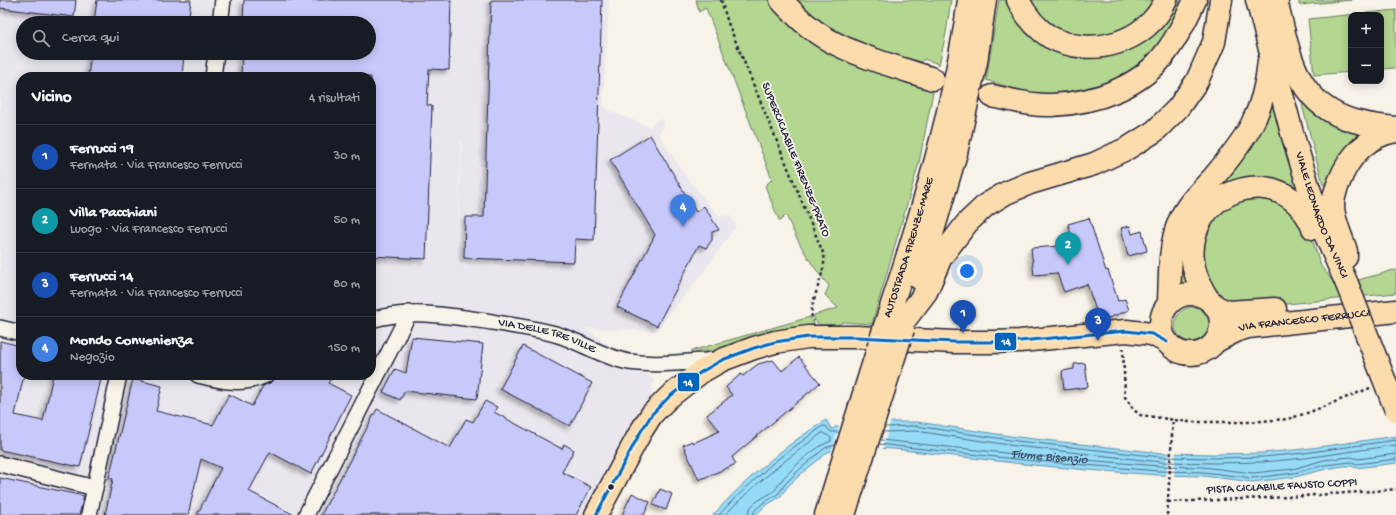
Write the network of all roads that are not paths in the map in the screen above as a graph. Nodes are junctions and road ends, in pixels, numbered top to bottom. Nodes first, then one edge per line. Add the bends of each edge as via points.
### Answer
1 (223, 0) edge
2 (782, 0) edge
3 (964, 0) edge
4 (968, 0) edge
5 (985, 0) edge
6 (1018, 0) edge
7 (1166, 0) edge
8 (1186, 0) edge
9 (1195, 0) edge
10 (1221, 0) edge
11 (1257, 0) edge
12 (1270, 0) edge
13 (1276, 0) edge
14 (221, 16) edge
15 (965, 24) junction
16 (1181, 28) junction
17 (1270, 50) junction
18 (215, 60) edge
19 (214, 72) edge
20 (933, 79) dead end
21 (992, 96) dead end
22 (1396, 130) edge
23 (1347, 284) junction
24 (1396, 297) edge
25 (1212, 303) junction
26 (1166, 308) junction
27 (1396, 311) edge
28 (409, 313) junction
29 (376, 319) edge
30 (898, 324) junction
31 (0, 328) edge
32 (16, 332) edge
33 (1128, 337) junction
34 (1216, 341) junction
35 (1167, 342) junction
36 (722, 360) junction
37 (376, 378) edge
38 (118, 380) edge
39 (220, 380) edge
40 (253, 380) edge
41 (375, 380) edge
42 (1396, 410) edge
43 (854, 456) junction
44 (0, 464) edge
45 (95, 488) junction
46 (89, 515) edge
47 (306, 515) edge
48 (596, 515) edge
49 (826, 515) edge
50 (844, 515) edge

1 - 14 street
2 - 20 main road via 790,11 824,37 858,53
3 - 15 main road
4 - 15 main road, AUTOSTRADA FIRENZE-MARE
5 - 30 main road, AUTOSTRADA FIRENZE-MARE via 976,62 956,153 940,210
6 - 7 main road via 1036,26 1050,36 1076,45 1094,46 1116,44 1134,35 1152,22
8 - 16 main road
9 - 16 main road
10 - 30 main road via 1214,42 1197,81 1178,108 1155,131 1128,148 1094,164 1030,183 986,205 966,223 941,257 926,292
11 - 17 main road, VIALE LEONARDO DA VINCI
12 - 23 main road, VIALE LEONARDO DA VINCI via 1325,215
13 - 22 main road via 1293,64 1298,77 1312,96 1330,110 1355,122
15 - 30 main road, AUTOSTRADA FIRENZE-MARE via 941,144 918,224
16 - 21 main road via 1167,52 1148,72 1122,89 1075,103 1051,105
17 - 23 main road, VIALE LEONARDO DA VINCI via 1318,218
17 - 26 main road via 1262,101 1251,128 1188,207 1179,223 1173,248
18 - 19 street
22 - 23 main road via 1380,136 1356,152 1337,187 1333,205 1346,251
23 - 25 main road via 1326,258 1310,220 1297,204 1286,196 1265,188 1242,189 1223,197 1207,211 1196,234 1194,268
23 - 42 main road, bridge
24 - 25 main road, VIA FRANCESCO FERRUCCI via 1239,312 1228,312
25 - 26 main road, VIA FRANCESCO FERRUCCI via 1196,295 1184,295 1176,298
25 - 34 main road via 1219,315 1220,324
26 - 33 main road, VIA FRANCESCO FERRUCCI
26 - 35 main road via 1161,322
27 - 34 main road, VIA FRANCESCO FERRUCCI via 1248,327
28 - 29 street, VIA DELLE TRE VILLE
28 - 36 street, VIA DELLE TRE VILLE via 441,315 548,332 595,352 628,361 668,363
28 - 37 street
30 - 43 main road, AUTOSTRADA FIRENZE-MARE, bridge via 887,350
31 - 32 street
33 - 35 main road, VIA FRANCESCO FERRUCCI via 1152,334
33 - 36 main road, VIA FRANCESCO FERRUCCI via 991,342 808,337 775,342
34 - 35 main road, VIA FRANCESCO FERRUCCI via 1209,348 1191,354 1173,348
36 - 48 main road, VIA FRANCESCO FERRUCCI via 686,382 652,414
38 - 45 street
39 - 40 street
41 - 47 street
43 - 49 main road, AUTOSTRADA FIRENZE-MARE
43 - 50 main road, AUTOSTRADA FIRENZE-MARE
44 - 45 street
45 - 46 street

